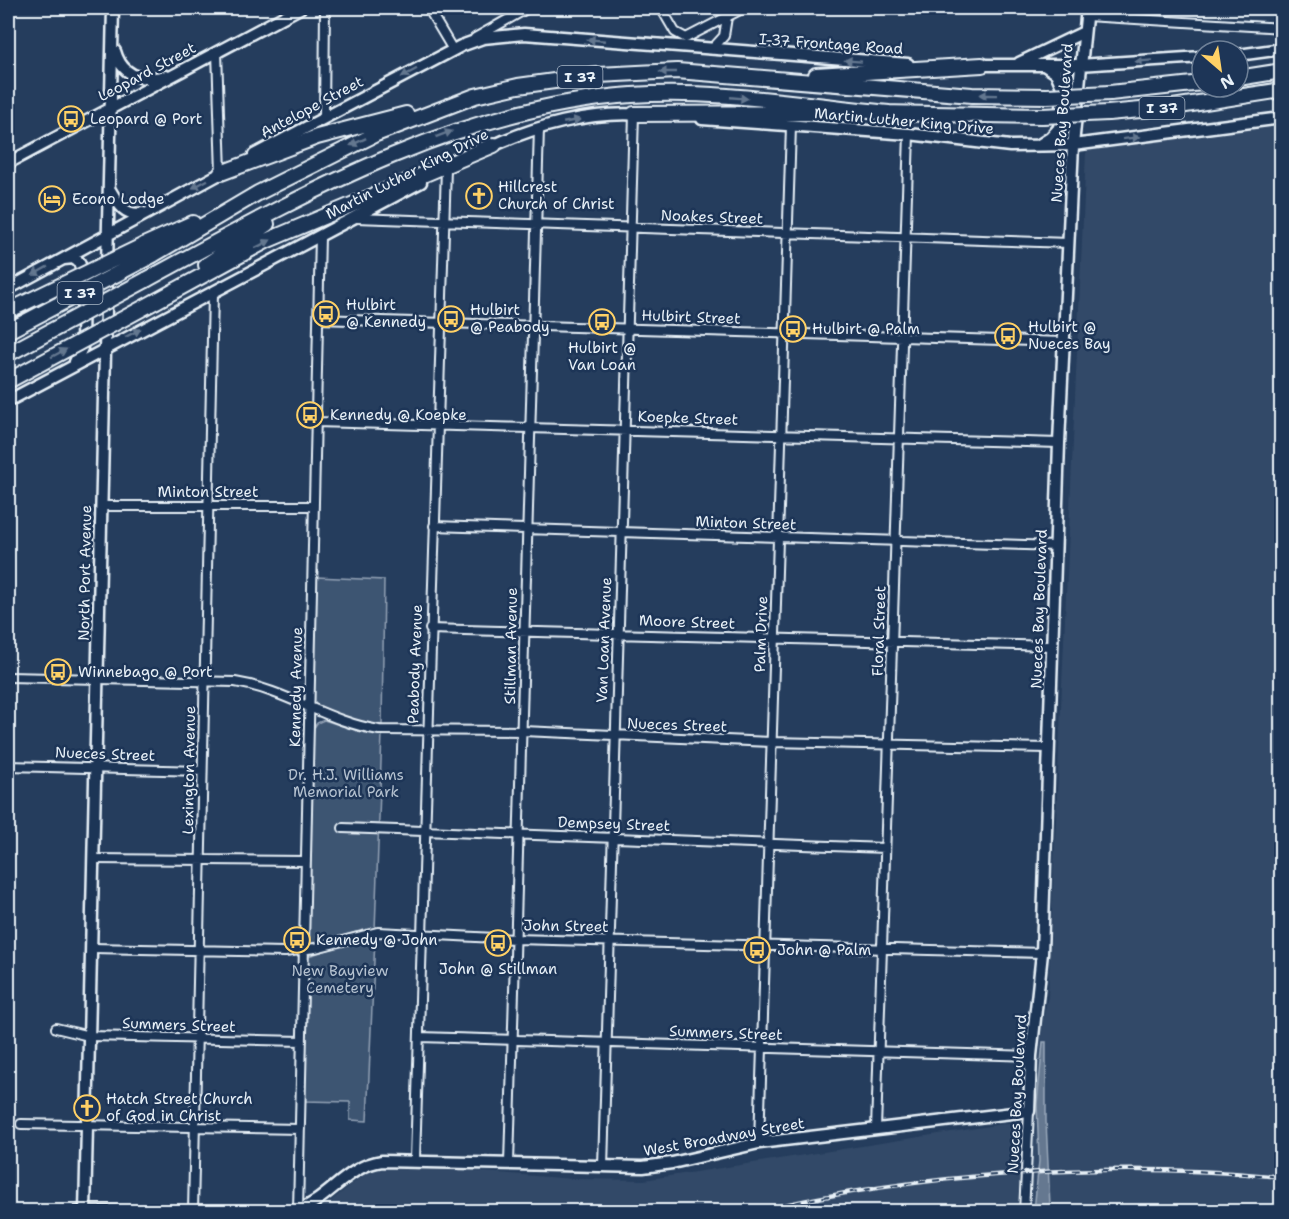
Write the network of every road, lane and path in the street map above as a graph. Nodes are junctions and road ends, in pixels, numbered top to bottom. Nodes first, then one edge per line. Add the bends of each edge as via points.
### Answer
1 (113, 8) edge
2 (300, 8) edge
3 (325, 8) edge
4 (428, 8) edge
5 (528, 8) edge
6 (661, 8) edge
7 (744, 8) edge
8 (1087, 12) edge
9 (727, 17) junction
10 (1281, 28) edge
11 (1084, 32) junction
12 (112, 36) junction
13 (724, 36) junction
14 (457, 48) junction
15 (1281, 49) edge
16 (710, 50) junction
17 (218, 52) junction
18 (739, 52) junction
19 (1250, 53) edge
20 (1190, 58) edge
21 (194, 64) junction
22 (982, 64) junction
23 (1016, 65) junction
24 (1044, 65) junction
25 (1079, 65) junction
26 (1281, 71) edge
27 (711, 74) junction
28 (1250, 76) edge
29 (1190, 84) edge
30 (1281, 90) edge
31 (475, 96) junction
32 (111, 108) junction
33 (890, 113) junction
34 (634, 114) junction
35 (324, 118) junction
36 (1280, 119) edge
37 (791, 126) junction
38 (539, 128) junction
39 (909, 135) junction
40 (494, 145) junction
41 (1038, 145) junction
42 (1073, 145) junction
43 (8, 162) edge
44 (446, 168) junction
45 (221, 173) junction
46 (110, 190) junction
47 (314, 193) junction
48 (146, 213) junction
49 (355, 218) junction
50 (444, 221) junction
51 (536, 224) junction
52 (631, 227) junction
53 (109, 232) junction
54 (787, 233) junction
55 (320, 236) junction
56 (905, 237) junction
57 (1069, 243) junction
58 (148, 250) junction
59 (60, 260) junction
60 (8, 289) edge
61 (213, 292) junction
62 (156, 301) junction
63 (8, 311) edge
64 (318, 319) junction
65 (441, 323) junction
66 (533, 326) junction
67 (627, 329) junction
68 (8, 331) edge
69 (784, 334) junction
70 (902, 337) junction
71 (1063, 342) junction
72 (106, 347) junction
73 (8, 354) edge
74 (65, 370) junction
75 (8, 381) edge
76 (8, 401) edge
77 (316, 422) junction
78 (437, 426) junction
79 (530, 427) junction
80 (624, 430) junction
81 (781, 434) junction
82 (899, 440) junction
83 (1059, 443) junction
84 (101, 506) junction
85 (208, 506) junction
86 (314, 506) junction
87 (434, 526) junction
88 (527, 529) junction
89 (621, 532) junction
90 (778, 537) junction
91 (895, 541) junction
92 (1056, 546) junction
93 (430, 629) junction
94 (524, 631) junction
95 (618, 634) junction
96 (775, 638) junction
97 (892, 641) junction
98 (1052, 646) junction
99 (8, 677) edge
100 (98, 679) junction
101 (204, 683) junction
102 (309, 706) junction
103 (427, 730) junction
104 (523, 731) junction
105 (615, 736) junction
106 (771, 742) junction
107 (889, 744) junction
108 (1049, 748) junction
109 (8, 766) edge
110 (96, 767) junction
111 (202, 771) junction
112 (343, 828) dead end
113 (426, 832) junction
114 (518, 834) junction
115 (612, 838) junction
116 (768, 843) junction
117 (885, 848) junction
118 (94, 859) junction
119 (306, 861) junction
120 (200, 862) junction
121 (423, 934) junction
122 (515, 939) junction
123 (608, 940) junction
124 (765, 945) junction
125 (92, 948) junction
126 (882, 949) junction
127 (198, 950) junction
128 (304, 950) junction
129 (1042, 953) junction
130 (56, 1028) dead end
131 (89, 1036) junction
132 (420, 1037) junction
133 (196, 1040) junction
134 (513, 1040) junction
135 (302, 1041) junction
136 (607, 1043) junction
137 (762, 1047) junction
138 (879, 1051) junction
139 (1031, 1056) junction
140 (1029, 1111) junction
141 (21, 1124) dead end
142 (86, 1125) junction
143 (195, 1128) junction
144 (300, 1129) junction
145 (876, 1129) junction
146 (759, 1143) junction
147 (415, 1160) junction
148 (509, 1164) junction
149 (603, 1167) junction
150 (82, 1211) edge
151 (297, 1211) edge
152 (116, 1212) edge
153 (193, 1212) edge
154 (1024, 1212) edge

1 - 12 main road, North Port Avenue
2 - 17 main road, Leopard Street
3 - 35 street
4 - 14 street
5 - 14 street, Antelope Street
6 - 9 street via 682,37 692,36
7 - 9 street
8 - 10 street
8 - 11 main road, Nueces Bay Boulevard
9 - 13 street
11 - 23 main road
11 - 25 main road, Nueces Bay Boulevard
12 - 21 main road via 118,60 131,76 161,77
12 - 32 main road, North Port Avenue
13 - 16 street
13 - 18 street via 730,47
16 -> 14 main road, I-37 Frontage Road via 524,34 483,38
14 -> 35 main road, Antelope Street
15 - 19 main road
16 - 18 main road, I-37 Frontage Road
17 - 21 main road, Leopard Street
17 - 45 street
22 -> 18 main road, I-37 Frontage Road via 883,63
20 -> 25 main road, I-37 Frontage Road
21 - 32 main road, Leopard Street
22 - 23 main road, I-37 Frontage Road
22 - 27 highway via 816,75
23 - 24 main road, I-37 Frontage Road
24 - 25 main road, I-37 Frontage Road
24 - 41 main road via 1056,73 1063,89 1059,128
25 - 42 main road, Nueces Bay Boulevard
26 - 28 highway
29 -> 27 highway, I 37, bridge via 1110,93 972,95
27 -> 31 highway, I 37 via 597,75
30 - 33 highway, I 37, bridge via 1108,113
31 - 45 highway via 317,137
31 -> 58 highway, I 37 via 375,134
32 - 43 main road, Leopard Street
32 - 46 main road, North Port Avenue
33 - 34 highway
47 -> 33 highway, I 37 via 411,146 465,126 565,102 685,94
34 - 37 main road, Martin Luther King Drive
38 -> 34 main road, Martin Luther King Drive
34 - 52 street, Van Loan Avenue
35 - 45 main road, Antelope Street
42 -> 36 main road
37 - 39 main road, Martin Luther King Drive
37 - 54 street, Palm Drive
38 - 40 main road, Martin Luther King Drive
38 - 51 street, Stillman Avenue
39 - 41 main road, Martin Luther King Drive via 1010,146
39 - 56 street, Floral Street
40 - 44 main road, Martin Luther King Drive
62 -> 40 highway via 266,242
41 - 42 main road, Martin Luther King Drive
42 - 57 main road, Nueces Bay Boulevard
44 - 49 main road, Martin Luther King Drive
44 - 50 street, Peabody Avenue
45 -> 48 main road, Antelope Street
46 - 48 main road via 124,211
46 - 53 main road, North Port Avenue
47 - 62 highway
47 - 73 highway, I 37, bridge
48 - 53 main road, Antelope Street
49 - 50 street, Noakes Street
49 - 55 main road, Martin Luther King Drive
50 - 51 street, Noakes Street
50 - 65 street, Peabody Avenue
51 - 52 street, Noakes Street
51 - 66 street, Stillman Avenue
52 - 54 street, Noakes Street
52 - 67 street, Van Loan Avenue
53 - 59 main road, Antelope Street
53 - 72 main road, North Port Avenue
54 - 56 street, Noakes Street
54 - 69 street, Palm Drive
55 - 61 main road, Martin Luther King Drive
55 - 64 street, Kennedy Avenue
56 - 57 street, Noakes Street
56 - 70 street, Floral Street
57 - 71 main road, Nueces Bay Boulevard
58 - 63 highway, bridge
58 - 68 highway, I 37, bridge
59 -> 60 main road, Antelope Street
59 - 74 main road via 73,258 83,274 82,348 80,356
72 -> 61 main road, Martin Luther King Drive
61 - 85 street, Lexington Avenue
75 -> 62 highway, bridge
64 - 65 street, Hulbirt Street
64 - 77 street, Kennedy Avenue
65 - 66 street, Hulbirt Street
65 - 78 street, Peabody Avenue
66 - 67 street, Hulbirt Street
66 - 79 street, Stillman Avenue
67 - 69 street, Hulbirt Street
67 - 80 street, Van Loan Avenue
69 - 70 street, Hulbirt Street
69 - 81 street, Palm Drive
70 - 71 street, Hulbirt Street
70 - 82 street, Floral Street
71 - 83 main road, Nueces Bay Boulevard
72 - 74 main road, Martin Luther King Drive
72 - 84 main road, North Port Avenue
74 - 76 main road, Martin Luther King Drive
77 - 78 street, Koepke Street
77 - 86 street, Kennedy Avenue
78 - 79 street, Koepke Street
78 - 87 street, Peabody Avenue
79 - 80 street, Koepke Street
79 - 88 street, Stillman Avenue
80 - 81 street, Koepke Street
80 - 89 street, Van Loan Avenue
81 - 82 street, Koepke Street
81 - 90 street, Palm Drive
82 - 83 street, Koepke Street
82 - 91 street, Floral Street
83 - 92 main road, Nueces Bay Boulevard
84 - 85 street, Minton Street
84 - 100 main road, North Port Avenue
85 - 86 street, Minton Street
85 - 101 street, Lexington Avenue
86 - 102 street, Kennedy Avenue
87 - 88 street, Minton Street
87 - 93 street, Peabody Avenue
88 - 89 street, Minton Street
88 - 94 street, Stillman Avenue
89 - 90 street, Minton Street
89 - 95 street, Van Loan Avenue
90 - 91 street, Minton Street
90 - 96 street, Palm Drive
91 - 92 street, Minton Street
91 - 97 street, Floral Street
92 - 98 main road, Nueces Bay Boulevard
93 - 94 street, Moore Street
93 - 103 street, Peabody Avenue
94 - 95 street, Moore Street
94 - 104 street, Stillman Avenue
95 - 96 street, Moore Street
95 - 105 street, Van Loan Avenue
96 - 97 street, Moore Street
96 - 106 street, Palm Drive
97 - 98 street, Moore Street
97 - 107 street, Floral Street
98 - 108 main road, Nueces Bay Boulevard
99 - 100 street, Nueces Street
100 - 101 street, Nueces Street
100 - 110 main road, North Port Avenue
101 - 102 street, Nueces Street via 252,685
101 - 111 street, Lexington Avenue
102 - 103 street, Nueces Street via 356,726
102 - 119 street, Kennedy Avenue
103 - 104 street, Nueces Street
103 - 113 street, Peabody Avenue
104 - 105 street, Nueces Street
104 - 114 street, Stillman Avenue
105 - 106 street, Nueces Street
105 - 115 street, Van Loan Avenue
106 - 107 street, Nueces Street
106 - 116 street, Palm Drive
107 - 108 street, Nueces Street
107 - 117 street, Floral Street
108 - 129 main road, Nueces Bay Boulevard
109 - 110 street, Nueces Street
110 - 111 street, Nueces Street
110 - 118 main road, North Port Avenue
111 - 120 street, Lexington Avenue
112 - 113 street, Dempsey Street
113 - 114 street, Dempsey Street
113 - 121 street, Peabody Avenue
114 - 115 street, Dempsey Street
114 - 122 street, Stillman Avenue
115 - 116 street, Dempsey Street
115 - 123 street, Van Loan Avenue
116 - 117 street, Dempsey Street
116 - 124 street, Palm Drive
117 - 126 street, Floral Street
118 - 120 street
118 - 125 main road, North Port Avenue
119 - 120 street
119 - 128 street, Kennedy Avenue
120 - 127 street, Lexington Avenue
121 - 122 street, John Street
121 - 128 street, John Street via 378,932
121 - 132 street, Peabody Avenue
122 - 123 street, John Street
122 - 134 street, Stillman Avenue
123 - 124 street, John Street
123 - 136 street, Van Loan Avenue
124 - 126 street, John Street
124 - 137 street, Palm Drive
125 - 127 street, John Street
125 - 131 main road, North Port Avenue
126 - 129 street, John Street
126 - 138 street, Floral Street
127 - 128 street, John Street
127 - 133 street, Lexington Avenue
128 - 135 street, Kennedy Avenue
129 - 139 main road, Nueces Bay Boulevard
130 - 131 street, Summers Street
131 - 133 street, Summers Street
131 - 142 main road, North Port Avenue
132 - 134 street, Summers Street
132 - 147 street, Peabody Avenue
133 - 135 street, Summers Street
133 - 143 street, Lexington Avenue
134 - 136 street, Summers Street
134 - 148 street, Stillman Avenue
135 - 144 street, Kennedy Avenue
136 - 137 street, Summers Street
136 - 149 street, Van Loan Avenue
137 - 138 street, Summers Street
137 - 146 street, Palm Drive
138 - 139 street, Summers Street
138 - 145 street, Floral Street
139 - 140 main road, Nueces Bay Boulevard
140 - 145 main road, West Broadway Street
140 - 154 street, Nueces Bay Boulevard
141 - 142 street
142 - 143 street
142 - 150 main road, North Port Avenue
143 - 144 street
143 - 153 street, Lexington Avenue
144 - 151 street, Kennedy Avenue
145 - 146 main road, West Broadway Street
146 - 149 main road, West Broadway Street via 672,1163
147 - 148 main road, West Broadway Street
147 - 151 main road, West Broadway Street via 382,1161 356,1169
148 - 149 main road, West Broadway Street
150 - 152 main road

